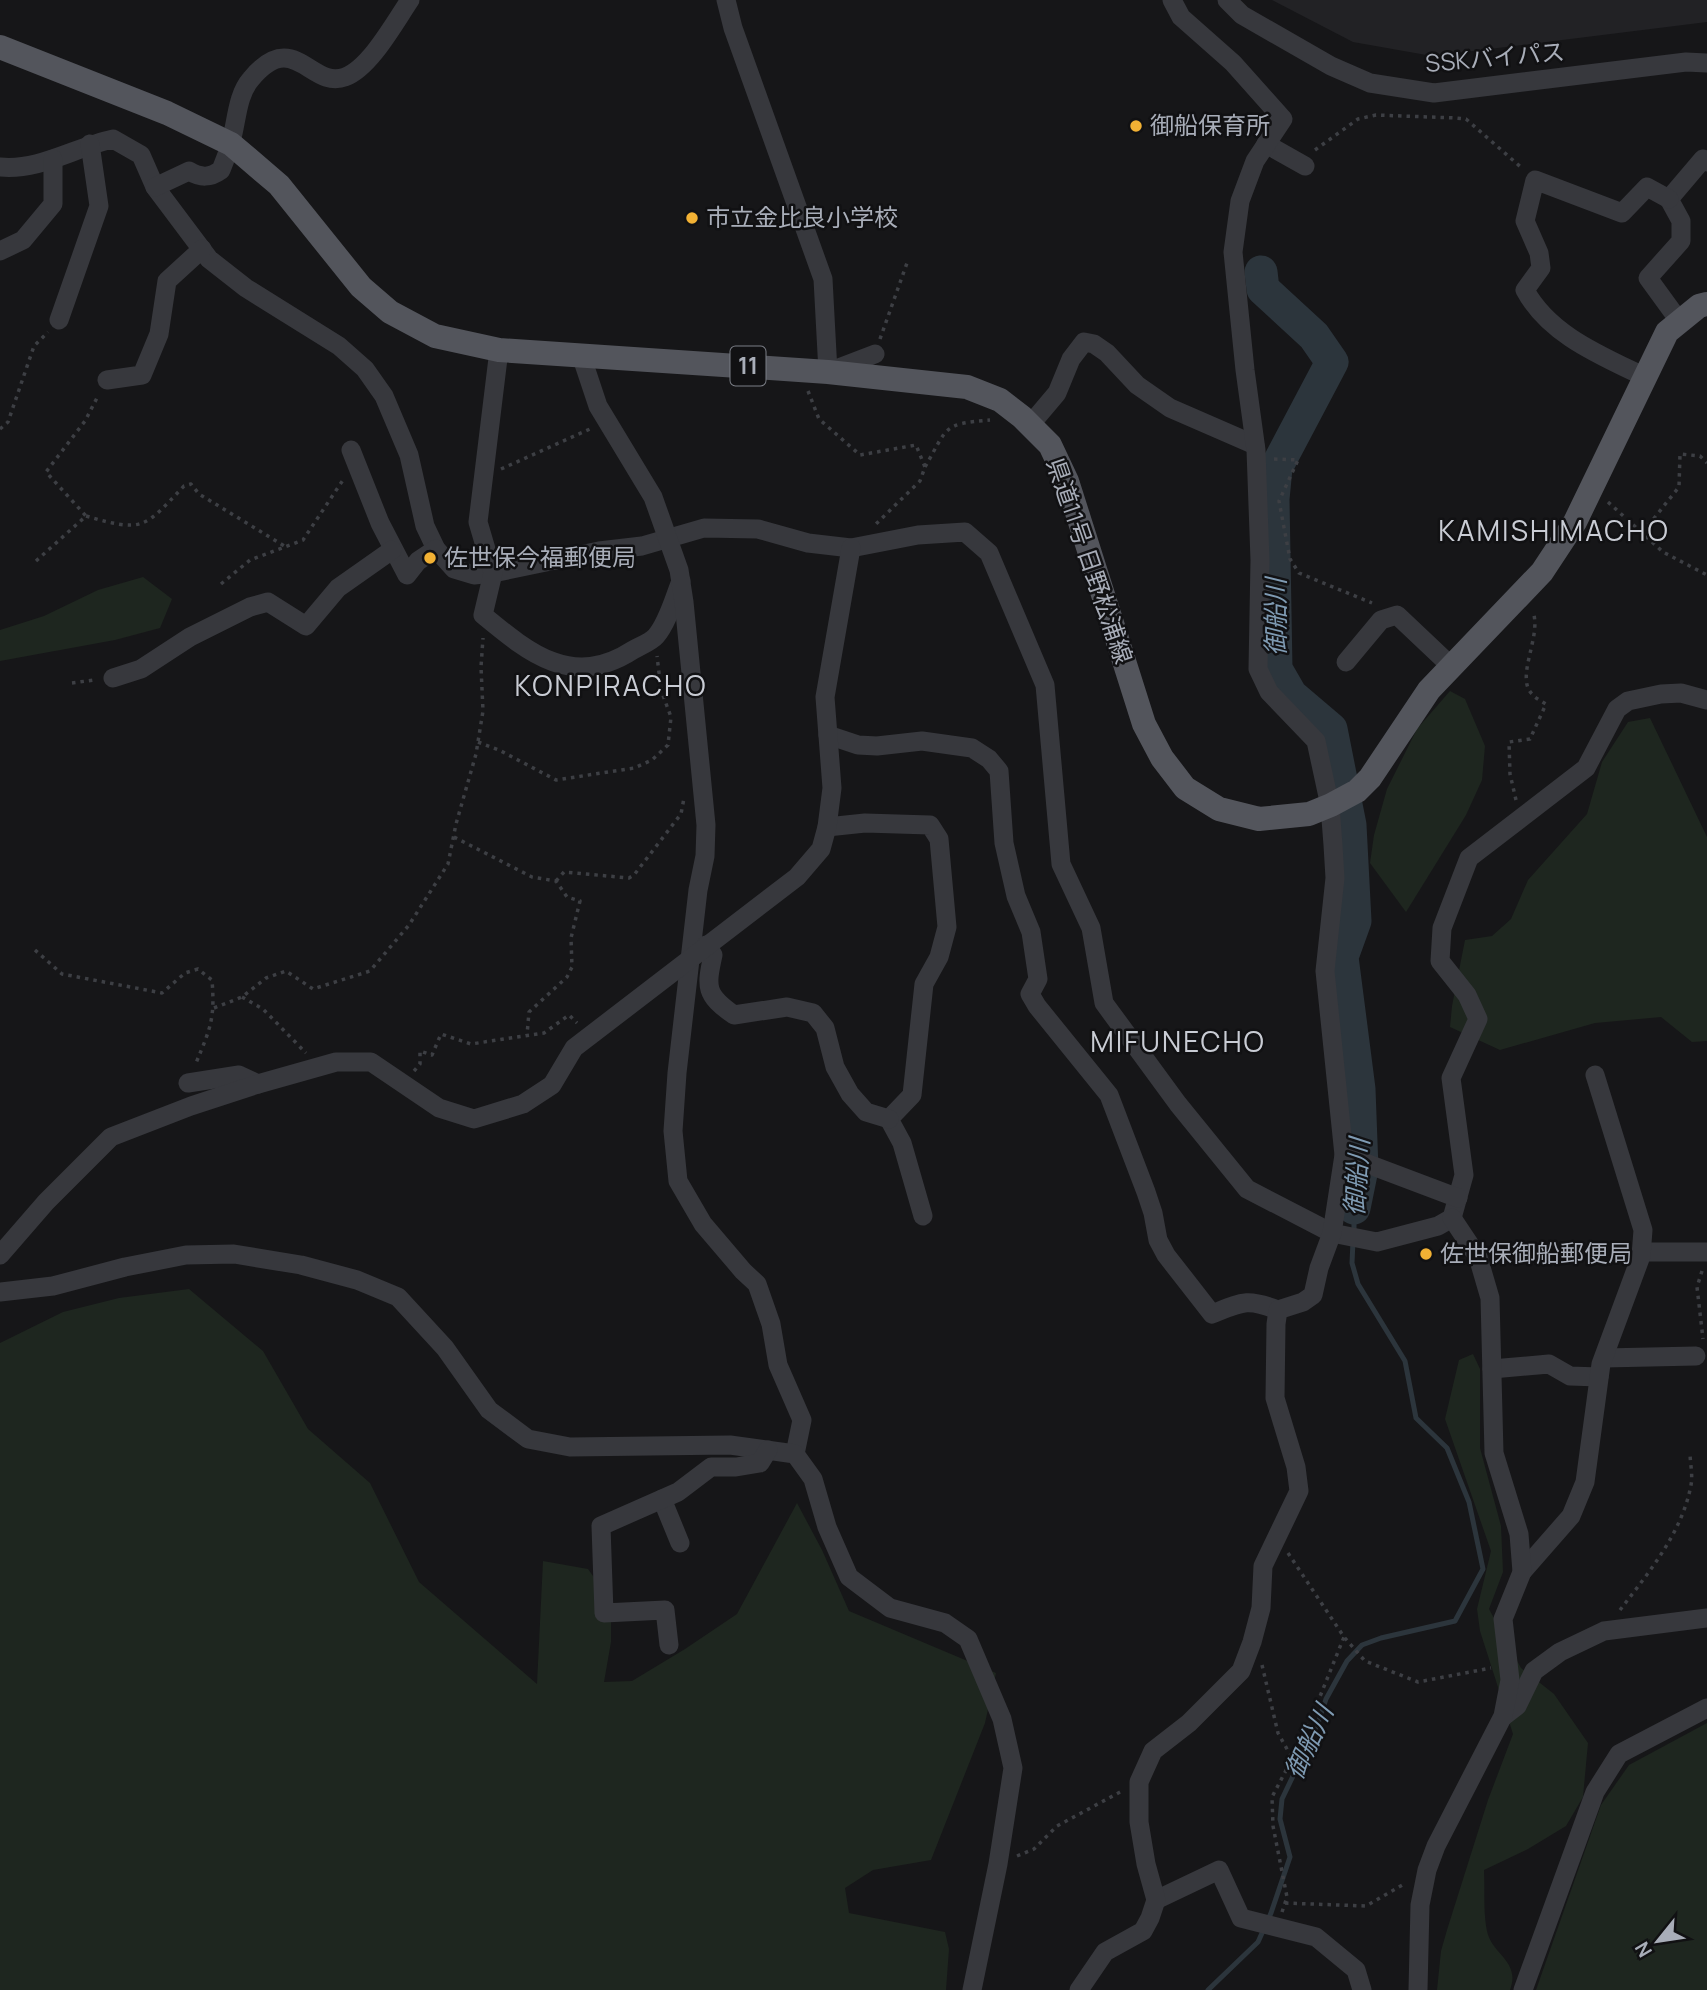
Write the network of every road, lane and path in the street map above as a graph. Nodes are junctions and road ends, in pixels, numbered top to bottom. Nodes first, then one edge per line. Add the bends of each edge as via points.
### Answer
1 (410, 0) edge
2 (726, 0) edge
3 (1172, 0) edge
4 (1227, 0) edge
5 (0, 47) edge
6 (1707, 63) edge
7 (90, 144) junction
8 (1266, 144) junction
9 (230, 145) junction
10 (53, 159) junction
11 (1707, 162) edge
12 (1301, 165) joint
13 (0, 167) edge
14 (1535, 180) junction
15 (156, 187) junction
16 (1669, 199) junction
17 (202, 249) junction
18 (0, 250) edge
19 (907, 262) dead end
20 (1707, 304) edge
21 (59, 320) joint
22 (1680, 321) junction
23 (499, 350) junction
24 (875, 354) joint
25 (581, 355) junction
26 (799, 370) junction
27 (828, 372) junction
28 (1645, 377) junction
29 (107, 380) joint
30 (607, 421) junction
31 (1026, 421) junction
32 (0, 429) edge
33 (351, 450) joint
34 (1256, 451) junction
35 (1707, 463) edge
36 (925, 467) junction
37 (484, 478) junction
38 (1592, 487) junction
39 (86, 516) junction
40 (1642, 532) junction
41 (668, 538) junction
42 (285, 547) junction
43 (851, 548) junction
44 (436, 549) junction
45 (392, 550) junction
46 (36, 561) dead end
47 (494, 573) junction
48 (1707, 575) edge
49 (681, 582) junction
50 (221, 584) dead end
51 (1524, 592) junction
52 (483, 615) junction
53 (1388, 618) junction
54 (656, 637) junction
55 (1346, 662) dead end
56 (1452, 667) junction
57 (113, 678) joint
58 (72, 684) dead end
59 (1707, 700) edge
60 (828, 734) junction
61 (478, 742) junction
62 (685, 791) dead end
63 (1331, 805) junction
64 (1520, 819) junction
65 (827, 827) junction
66 (453, 837) junction
67 (556, 881) junction
68 (706, 945) junction
69 (35, 950) dead end
70 (689, 958) junction
71 (242, 997) junction
72 (214, 1008) junction
73 (580, 1026) dead end
74 (527, 1035) junction
75 (319, 1067) junction
76 (413, 1072) dead end
77 (1595, 1075) dead end
78 (188, 1083) joint
79 (258, 1084) junction
80 (889, 1119) junction
81 (1344, 1155) junction
82 (1458, 1198) junction
83 (923, 1216) dead end
84 (1452, 1218) junction
85 (1332, 1233) junction
86 (1641, 1252) junction
87 (0, 1255) edge
88 (1705, 1260) edge
89 (0, 1292) edge
90 (1278, 1310) junction
91 (1696, 1356) joint
92 (1601, 1367) junction
93 (1492, 1369) junction
94 (768, 1450) junction
95 (1690, 1452) dead end
96 (795, 1454) junction
97 (662, 1499) junction
98 (1277, 1536) junction
99 (680, 1543) dead end
100 (1522, 1572) junction
101 (1707, 1618) edge
102 (1604, 1631) junction
103 (1344, 1637) junction
104 (1252, 1642) junction
105 (1507, 1642) junction
106 (668, 1645) dead end
107 (1707, 1708) edge
108 (1503, 1716) junction
109 (1292, 1759) junction
110 (1139, 1782) junction
111 (998, 1864) junction
112 (1427, 1870) junction
113 (1156, 1900) junction
114 (1285, 1903) junction
115 (1277, 1927) junction
116 (972, 1990) edge
117 (1079, 1990) edge
118 (1362, 1990) edge
119 (1418, 1990) edge
120 (1523, 1990) edge

1 - 9 street via 365,64 343,79 331,79 297,60 280,57 268,62 242,94
2 - 27 street via 823,278
3 - 8 street via 1181,17 1233,63 1283,119
4 - 6 street, SSKバイパス via 1242,15 1331,66 1370,83 1434,93
5 - 9 main road, 県道11号 日野松浦線 / 11 via 167,113
7 - 10 street
7 - 15 street via 113,139 131,147 141,155
7 - 21 street via 99,206
8 - 12 street
8 - 34 street via 1240,201 1233,252
9 - 15 street via 215,175 198,176 189,171
9 - 23 main road, 県道11号 日野松浦線 / 11 via 279,185 361,287 390,312 435,336
10 - 13 street
10 - 18 street via 53,204 23,240
11 - 16 street via 1703,159
12 - 14 path via 1358,119 1376,115 1456,118 1466,119
14 - 16 street via 1622,213 1647,187
14 - 28 street via 1525,221 1541,268 1525,290 1572,341
15 - 17 street
16 - 22 street via 1681,221 1681,241 1648,278
17 - 29 street via 167,281 159,334 142,375
17 - 44 street via 246,288 339,346 365,369 384,396 409,455 425,526
19 - 24 path
20 - 22 main road, 県道11号 日野松浦線 / 11
21 - 32 path via 34,346 8,422
22 - 28 main road, 県道11号 日野松浦線 / 11 via 1667,331
23 - 25 main road, 県道11号 日野松浦線 / 11
23 - 37 street
24 - 27 street
25 - 26 main road, 県道11号 日野松浦線 / 11
25 - 30 street
26 - 27 main road, 県道11号 日野松浦線 / 11
26 - 36 path via 820,419 860,455 916,445
27 - 31 main road, 県道11号 日野松浦線 / 11 via 967,387 1000,400
28 - 38 main road, 県道11号 日野松浦線 / 11
29 - 39 path via 85,421 46,472
30 - 37 path
30 - 41 street via 653,497
31 - 34 street via 1057,393 1071,359 1084,342 1107,353 1137,385 1170,408
31 - 36 path via 958,422 947,429
31 - 63 main road, 県道11号 日野松浦線 / 11 via 1049,445 1067,481 1144,724 1185,788 1219,809 1259,819 1309,814
33 - 42 path via 344,451 343,479 303,540
33 - 45 street
34 - 53 path via 1298,460 1279,501 1290,559 1298,573 1382,608
34 - 63 street via 1258,668 1269,692 1316,741
35 - 40 path via 1700,456 1680,454 1679,487
36 - 43 path via 920,481
37 - 47 street via 478,522
38 - 40 path
38 - 51 main road, 県道11号 日野松浦線 / 11 via 1575,522
39 - 42 path via 120,526 141,524 191,484 199,494
39 - 46 path
40 - 48 path via 1663,552
41 - 43 street via 704,528 758,529 808,543
41 - 47 street
41 - 49 street
42 - 50 path via 250,560
43 - 60 street via 825,697
43 - 85 street via 918,535 965,532 989,553 1045,685 1060,864 1091,928 1104,1003 1247,1189
44 - 45 street via 407,575
44 - 47 street via 454,569 474,575
45 - 57 street via 338,588 306,626 268,602 259,604 190,637 141,669
47 - 52 street
49 - 54 street
49 - 70 street via 706,825
51 - 56 main road, 県道11号 日野松浦線 / 11
51 - 64 path via 1536,632 1526,677 1530,693 1546,705 1530,739 1509,742 1510,774
52 - 54 street via 555,664 570,667 592,668 617,661
52 - 61 path via 484,711
53 - 55 street via 1381,620
53 - 56 street via 1398,615
54 - 61 path via 661,690 671,717 668,745 652,760 634,768 556,780
56 - 63 main road, 県道11号 日野松浦線 / 11 via 1429,691 1370,778
57 - 58 path
59 - 64 street via 1681,693 1628,701 1617,709 1586,768
60 - 65 street via 832,788
60 - 90 street via 858,745 922,741 972,748 999,771 1004,844 1031,932 1038,979 1030,994 1109,1095 1146,1192 1158,1240 1212,1314 1244,1301
61 - 66 path
62 - 67 path via 681,814 634,875 564,872
63 - 81 street via 1335,878 1325,971
64 - 82 street via 1469,858 1442,928 1440,961 1467,995 1478,1019 1451,1078 1464,1175
65 - 68 street via 821,849 797,877
65 - 80 street via 930,825 939,839 947,927 939,957 924,984 912,1094
66 - 67 path via 532,877
66 - 71 path via 448,864 409,925 370,971 313,989 286,971 266,978
67 - 74 path via 567,897 580,901 571,937 572,967 528,1012
68 - 70 street
68 - 80 street via 713,955 707,982 716,1002 734,1014 787,1007 813,1013 825,1028 835,1067 850,1094 866,1112
69 - 72 path via 62,974 162,993 198,969 212,980
70 - 75 street via 574,1048 552,1086 523,1104 474,1119 439,1108 370,1062
70 - 96 street via 673,1131 678,1181 704,1224 757,1284 771,1324 778,1365 802,1420
71 - 72 path
71 - 75 path via 263,1009
72 - 78 path via 212,1025
73 - 74 path via 569,1015 544,1033
74 - 76 path via 471,1044 441,1034 432,1055 420,1051 420,1064
75 - 79 street
77 - 86 street via 1643,1230
78 - 79 street via 239,1075
79 - 87 street via 111,1137
80 - 83 street via 902,1143
81 - 82 street
81 - 85 street
82 - 84 street
84 - 85 street via 1438,1226 1377,1241
84 - 93 street via 1478,1257 1490,1298
85 - 90 street via 1313,1295
86 - 88 street
86 - 92 street
88 - 91 path via 1697,1287 1703,1345
89 - 94 street via 53,1286 186,1255 234,1254 301,1265 398,1297 445,1348 489,1410 527,1439 570,1447 730,1445
90 - 98 street via 1275,1398 1299,1491
91 - 92 street
92 - 93 street via 1570,1376 1549,1364
92 - 100 street via 1585,1482 1571,1516
93 - 100 street via 1494,1453 1519,1534
94 - 96 street
94 - 97 street via 761,1462 711,1468
95 - 102 path via 1691,1484 1665,1551
96 - 111 street via 813,1479 849,1577 890,1608 945,1623 968,1639 1002,1719 1013,1768
97 - 99 street
97 - 106 street via 601,1527 604,1612 665,1610
98 - 103 path
98 - 104 street via 1263,1566 1261,1608
100 - 105 street via 1503,1619
101 - 102 street
102 - 108 street via 1560,1652 1534,1671 1517,1706
103 - 105 path via 1365,1661 1418,1682 1490,1669
103 - 109 path
104 - 109 path via 1264,1669 1278,1733
104 - 110 street via 1241,1671 1153,1751
105 - 108 street via 1510,1680
107 - 120 street via 1619,1754 1604,1776
108 - 112 street
109 - 114 path via 1272,1797
110 - 111 path via 1057,1826 1034,1849
110 - 113 street via 1139,1822
111 - 116 street
112 - 114 path via 1366,1906
112 - 119 street via 1420,1905
113 - 115 street via 1219,1870 1241,1918
113 - 117 street via 1143,1931 1105,1952
114 - 115 path
115 - 118 street via 1316,1937 1356,1970

